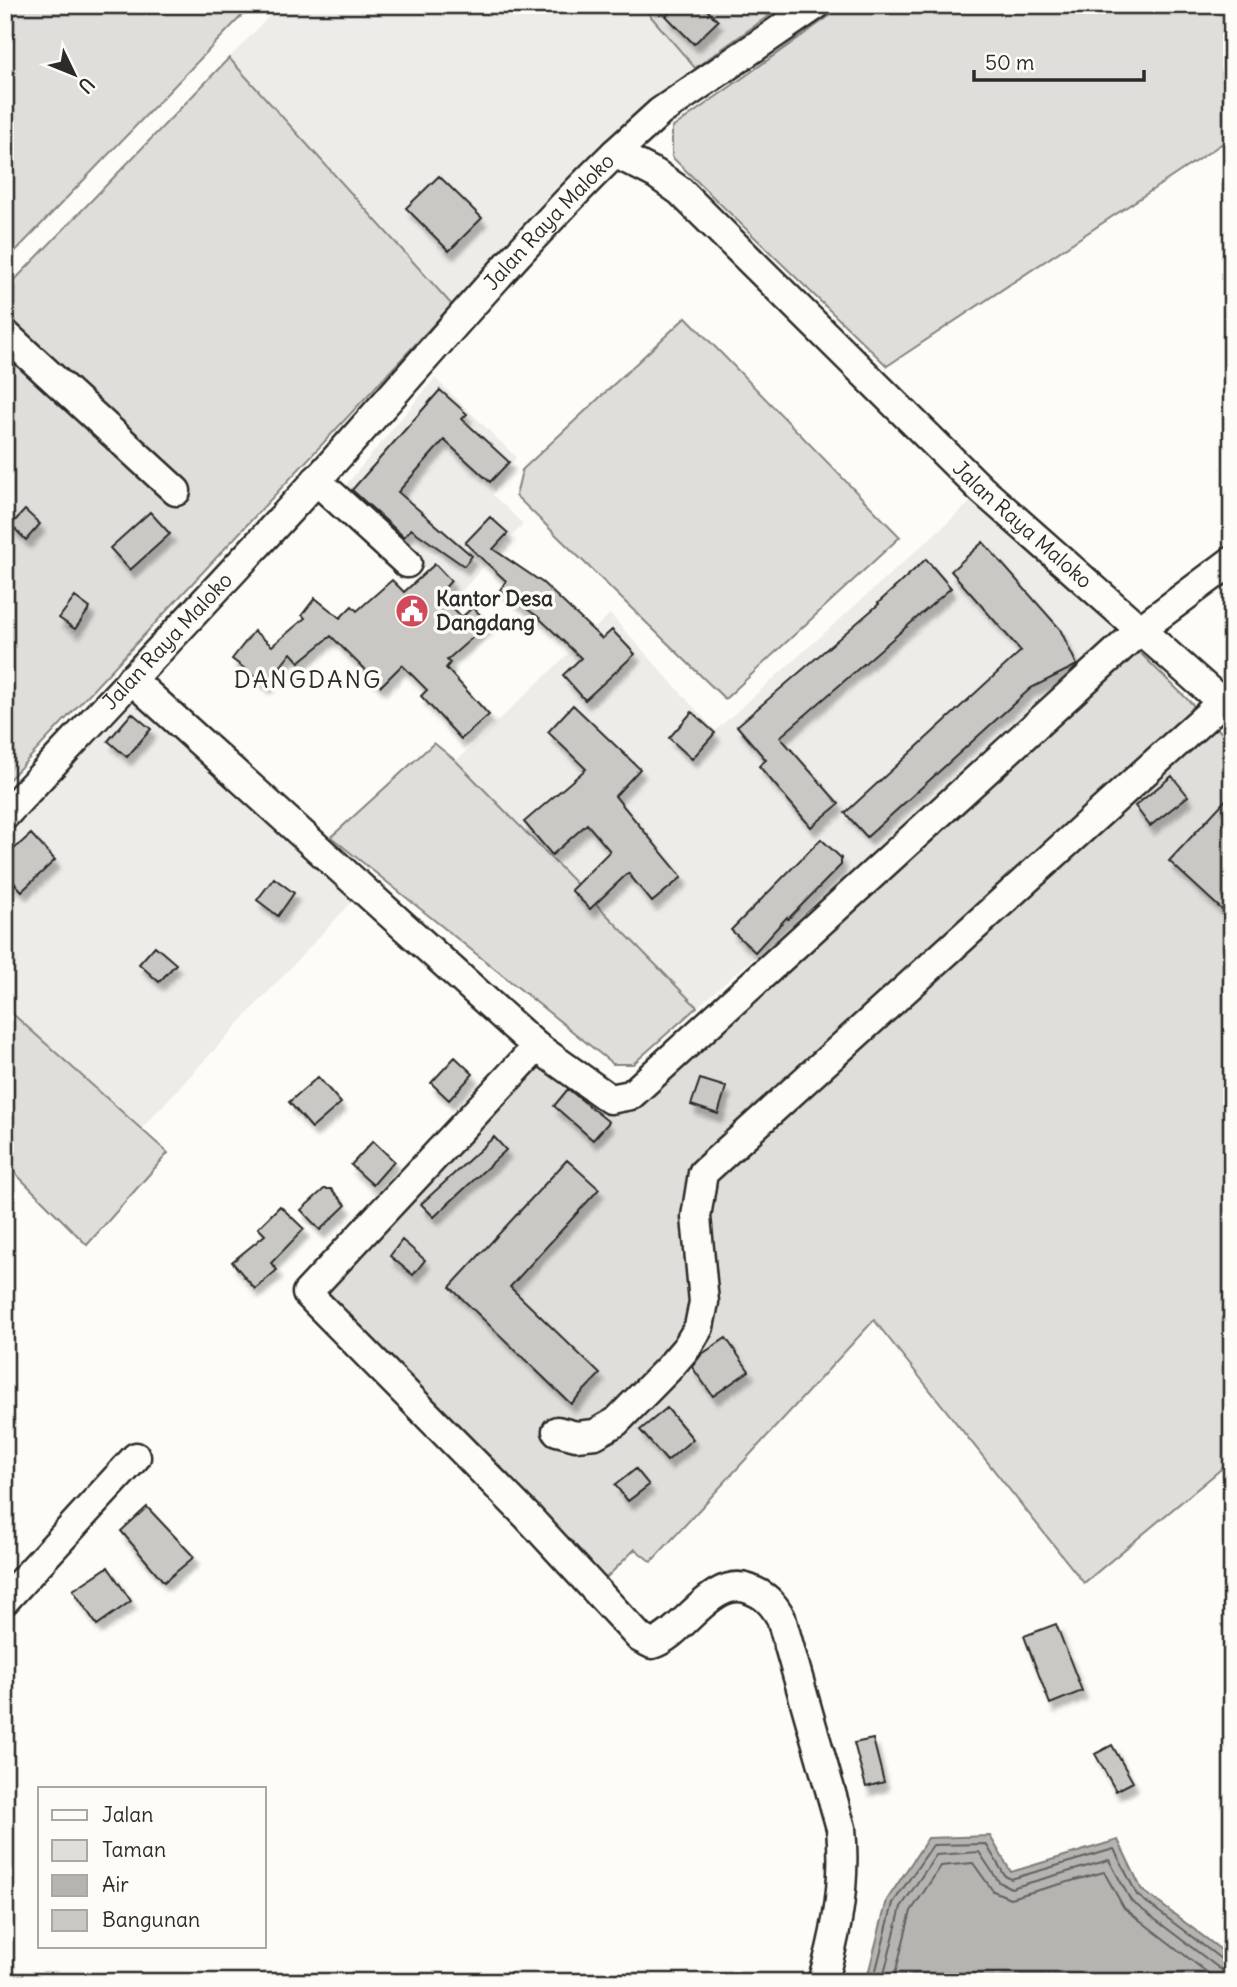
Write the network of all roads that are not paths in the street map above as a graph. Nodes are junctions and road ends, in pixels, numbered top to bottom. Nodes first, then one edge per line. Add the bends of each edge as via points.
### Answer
1 (816, 5) edge
2 (615, 153) junction
3 (5, 334) edge
4 (316, 480) junction
5 (176, 491) dead end
6 (1232, 561) edge
7 (407, 563) dead end
8 (1141, 629) junction
9 (131, 679) junction
10 (1227, 707) edge
11 (5, 815) edge
12 (537, 1047) junction
13 (557, 1432) dead end
14 (136, 1457) dead end
15 (5, 1600) edge
16 (822, 1982) edge

1 - 2 street via 660,111
2 - 4 street, Jalan Raya Maloko
2 - 8 street, Jalan Raya Maloko via 680,191 981,489
3 - 5 street
4 - 7 street
4 - 9 street, Jalan Raya Maloko
6 - 8 street
8 - 10 street, Jalan Raya Maloko
8 - 12 street via 631,1095 610,1099
9 - 11 street, Jalan Raya Maloko
9 - 12 street
10 - 13 street via 703,1172 696,1217 704,1302 699,1327 669,1368 615,1422 595,1434
12 - 16 street via 307,1293 640,1638 652,1644 663,1641 722,1591 743,1587 761,1593 774,1605 841,1828 843,1889
14 - 15 street

